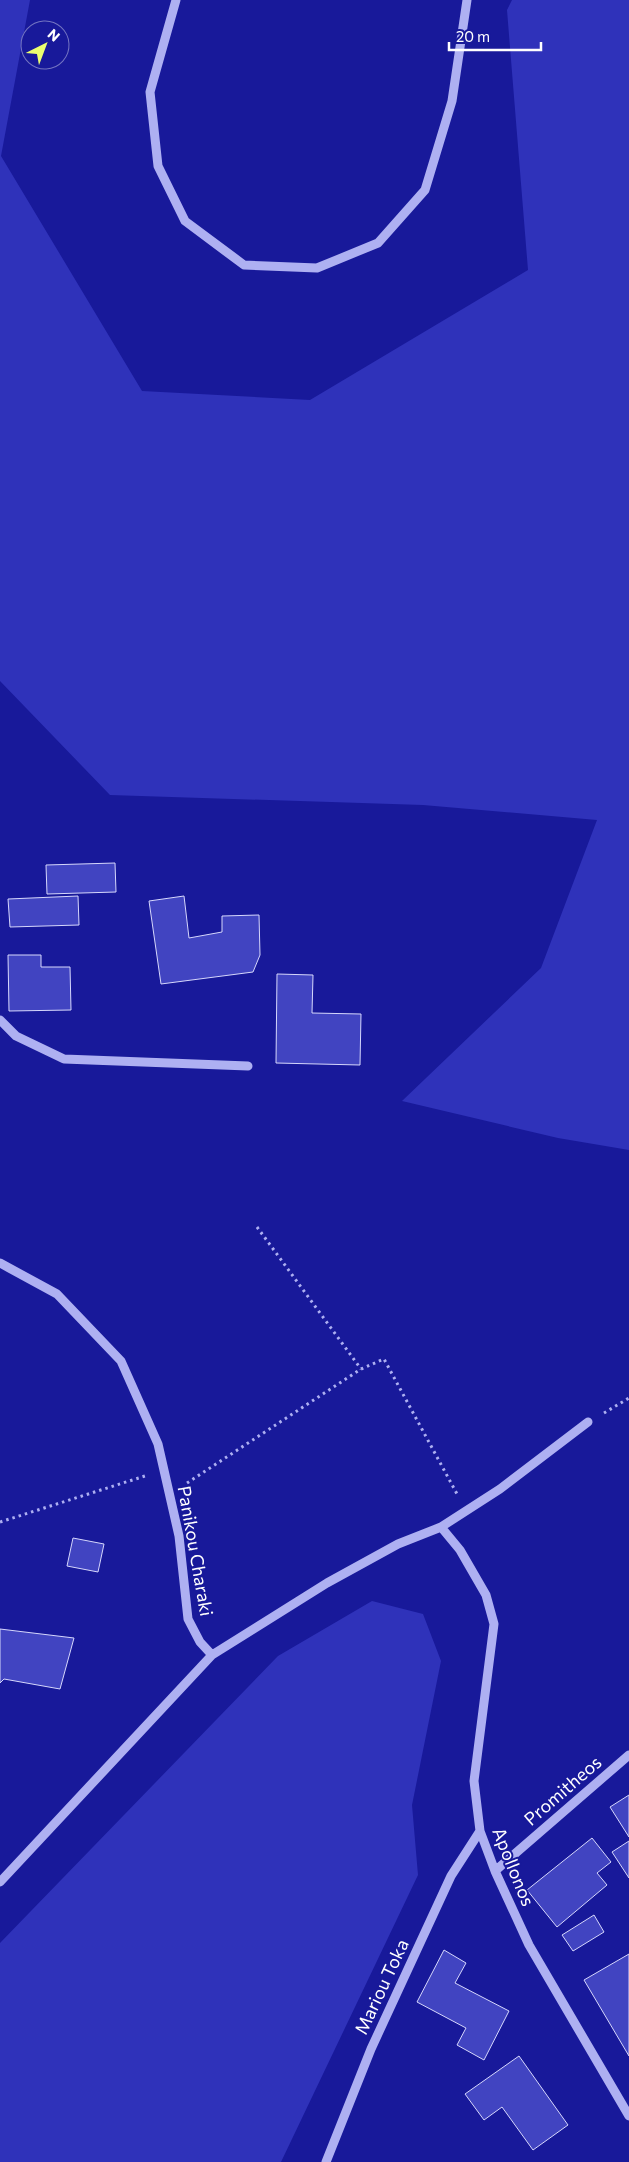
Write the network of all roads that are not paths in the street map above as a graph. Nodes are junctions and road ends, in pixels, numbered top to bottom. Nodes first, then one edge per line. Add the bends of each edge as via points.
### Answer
1 (176, 0) edge
2 (467, 0) edge
3 (0, 1020) edge
4 (248, 1066) dead end
5 (0, 1263) edge
6 (588, 1422) road end
7 (441, 1527) junction
8 (212, 1656) junction
9 (629, 1755) edge
10 (480, 1831) junction
11 (495, 1871) junction
12 (0, 1882) edge
13 (629, 2116) edge
14 (326, 2162) edge

1 - 2 street via 150,92 158,166 185,221 244,265 317,268 378,243 425,190 452,101
3 - 4 street via 16,1036 64,1058
5 - 8 street, Panikou Charaki via 57,1294 121,1361 158,1444 179,1536 188,1619
6 - 7 street via 500,1488
7 - 8 street via 398,1544 327,1583
7 - 10 street, Apollonos via 460,1550 486,1595 494,1624 474,1780
8 - 12 street
9 - 11 street, Promitheos
10 - 11 street, Apollonos
10 - 14 street, Mariou Toka via 447,1884 371,2049
11 - 13 street, Apollonos via 529,1945

